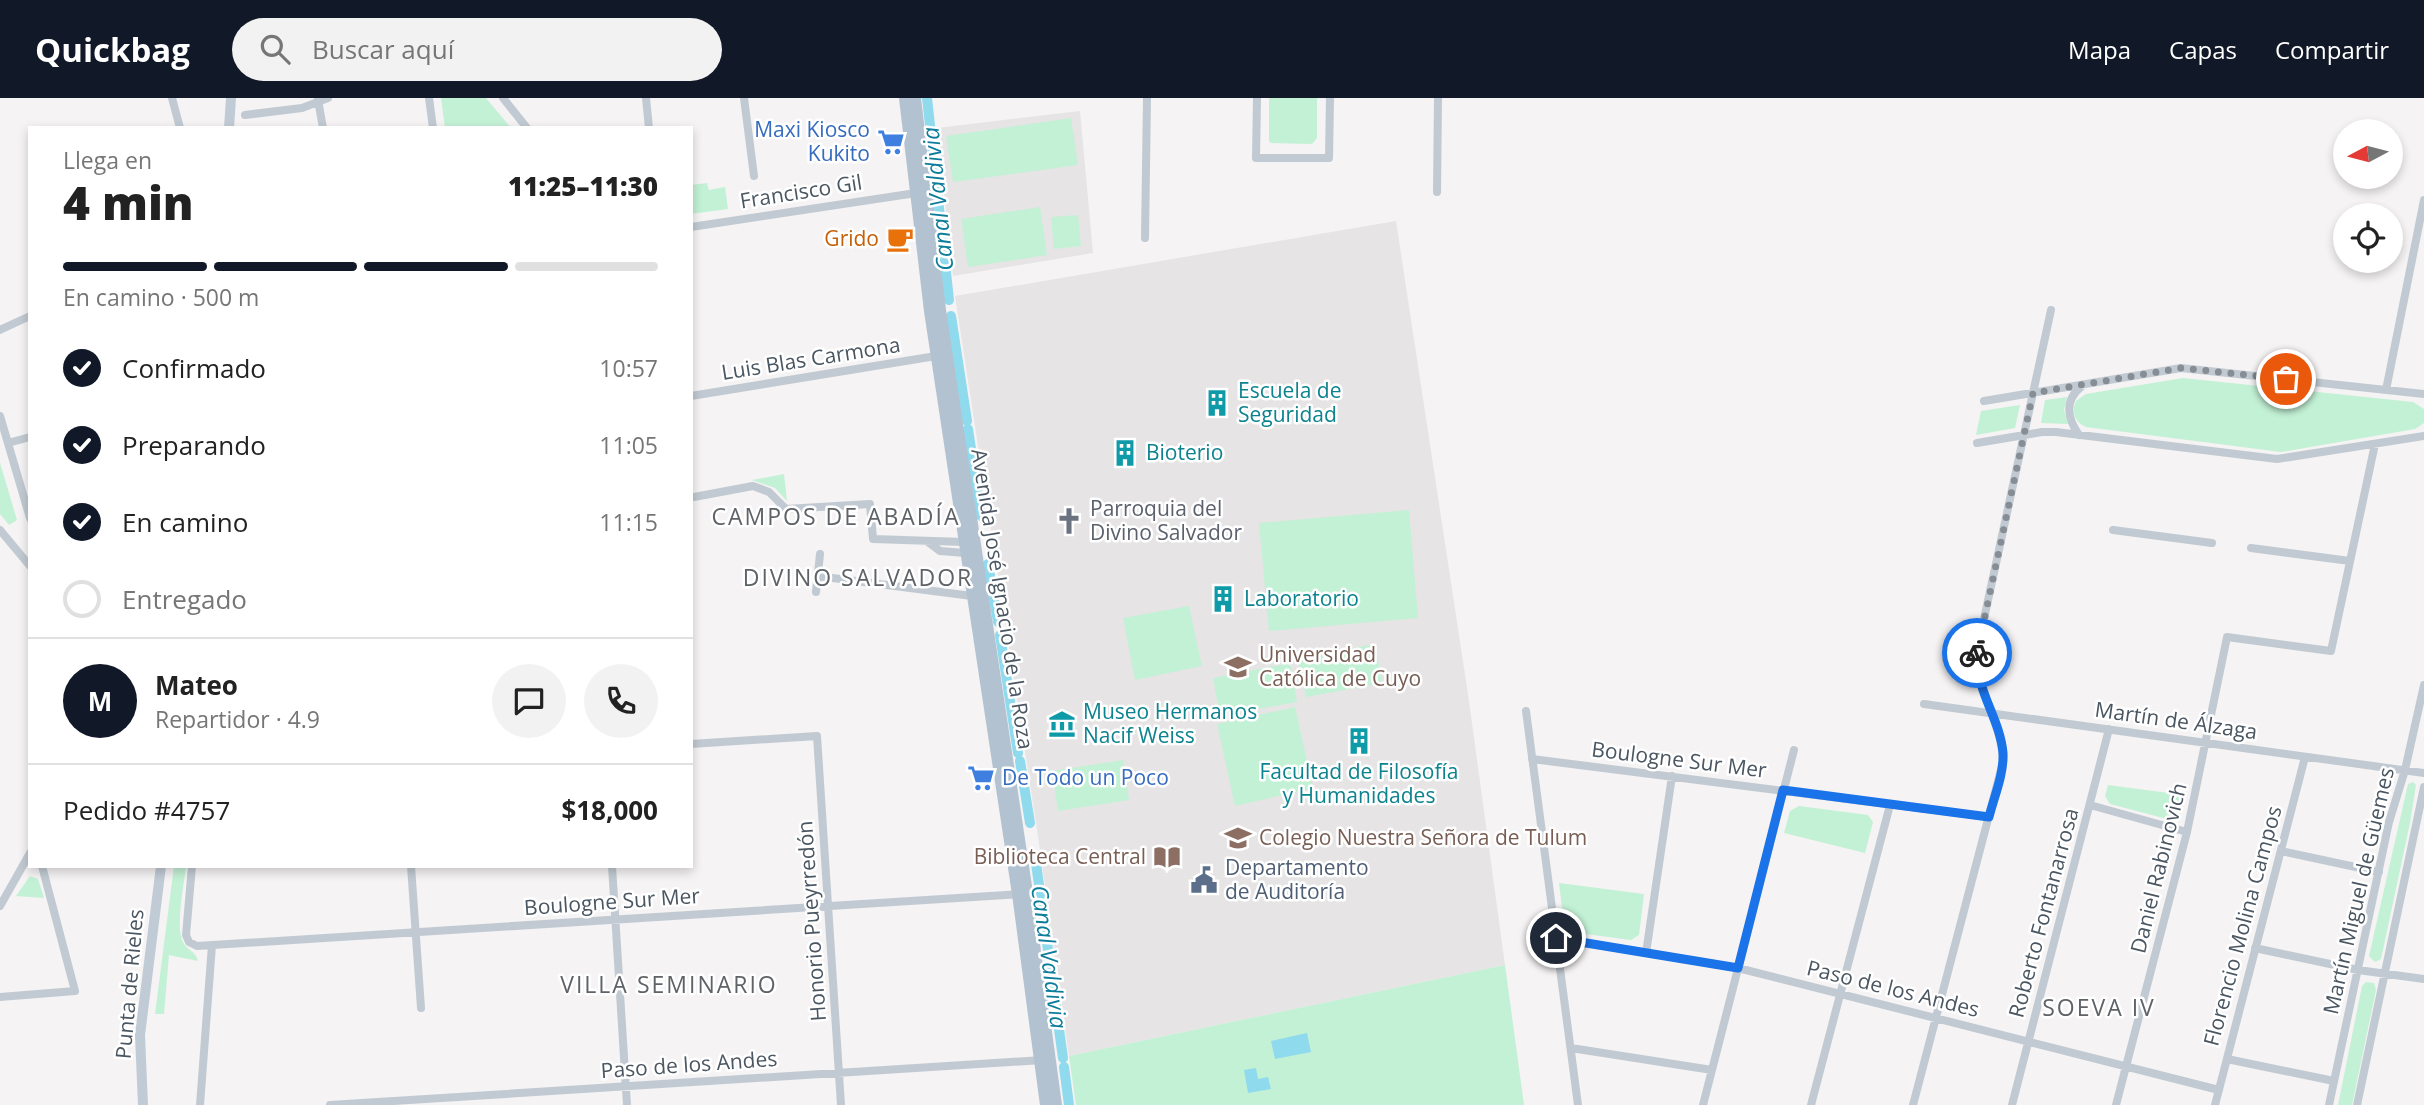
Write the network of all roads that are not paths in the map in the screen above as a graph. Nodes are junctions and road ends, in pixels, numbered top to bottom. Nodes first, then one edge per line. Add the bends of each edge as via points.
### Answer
1 (172, 98) edge
2 (231, 98) edge
3 (328, 98) edge
4 (429, 98) edge
5 (503, 98) edge
6 (646, 98) edge
7 (744, 98) edge
8 (905, 98) edge
9 (915, 98) edge
10 (1147, 98) edge
11 (1257, 98) edge
12 (1330, 98) edge
13 (1438, 98) edge
14 (318, 100) edge
15 (245, 115) dead end
16 (179, 126) edge
17 (229, 126) edge
18 (323, 126) edge
19 (433, 126) edge
20 (525, 126) edge
21 (649, 126) edge
22 (754, 176) dead end
23 (1437, 192) dead end
24 (916, 193) junction
25 (2424, 200) edge
26 (693, 227) edge
27 (1145, 238) dead end
28 (2051, 310) dead end
29 (28, 317) edge
30 (0, 330) edge
31 (936, 356) junction
32 (2084, 384) junction
33 (2386, 390) junction
34 (2033, 393) junction
35 (2421, 394) edge
36 (693, 396) edge
37 (1984, 401) dead end
38 (2424, 402) edge
39 (0, 416) edge
40 (2424, 429) edge
41 (2024, 435) junction
42 (2079, 435) junction
43 (2420, 437) edge
44 (28, 438) edge
45 (8, 443) junction
46 (1977, 443) dead end
47 (2375, 444) junction
48 (694, 497) dead end
49 (28, 511) edge
50 (0, 530) edge
51 (2113, 530) dead end
52 (2212, 543) dead end
53 (965, 548) junction
54 (2251, 548) dead end
55 (820, 554) dead end
56 (2350, 561) junction
57 (28, 564) edge
58 (817, 576) junction
59 (816, 592) dead end
60 (972, 596) junction
61 (2424, 685) edge
62 (1924, 704) dead end
63 (1526, 711) dead end
64 (1993, 713) junction
65 (2109, 729) junction
66 (2206, 743) junction
67 (693, 744) edge
68 (1794, 750) dead end
69 (2305, 757) junction
70 (1532, 759) junction
71 (2405, 771) junction
72 (2424, 773) edge
73 (1672, 776) junction
74 (2424, 786) edge
75 (1783, 790) junction
76 (1890, 805) junction
77 (2090, 805) junction
78 (1989, 817) junction
79 (2187, 832) junction
80 (2281, 851) junction
81 (28, 857) edge
82 (43, 868) edge
83 (161, 868) edge
84 (192, 868) edge
85 (411, 868) edge
86 (612, 868) edge
87 (2378, 872) junction
88 (1023, 894) junction
89 (0, 906) edge
90 (828, 906) junction
91 (616, 919) junction
92 (416, 932) junction
93 (1556, 938) junction
94 (212, 945) junction
95 (2255, 948) junction
96 (1646, 953) junction
97 (1738, 968) junction
98 (2358, 970) junction
99 (2384, 974) junction
100 (2424, 979) edge
101 (1839, 993) junction
102 (0, 997) edge
103 (421, 1008) dead end
104 (1936, 1018) junction
105 (2028, 1042) junction
106 (1571, 1048) junction
107 (2227, 1059) junction
108 (1045, 1060) junction
109 (2126, 1067) junction
110 (1712, 1070) junction
111 (839, 1073) junction
112 (2334, 1082) junction
113 (626, 1087) junction
114 (2218, 1090) junction
115 (483, 1095) junction
116 (369, 1104) edge
117 (142, 1105) edge
118 (200, 1105) edge
119 (330, 1105) edge
120 (483, 1105) edge
121 (627, 1105) edge
122 (841, 1105) edge
123 (1046, 1105) edge
124 (1056, 1105) edge
125 (1578, 1105) edge
126 (1703, 1105) edge
127 (1811, 1105) edge
128 (1913, 1105) edge
129 (2012, 1105) edge
130 (2116, 1105) edge
131 (2215, 1105) edge
132 (2329, 1105) edge
133 (2357, 1105) edge

1 - 16 street
2 - 17 street
3 - 14 street
4 - 19 street
5 - 20 street
6 - 21 street
7 - 22 street
8 - 24 main road, Avenida José Ignacio de la Roza
9 - 88 main road, Avenida José Ignacio de la Roza via 940,310
10 - 27 street
11 - 12 street via 1256,158 1329,158
13 - 23 street
14 - 15 street via 302,108
14 - 18 street
24 - 26 street, Francisco Gil
24 - 31 main road, Avenida José Ignacio de la Roza
25 - 33 street
28 - 34 street
29 - 30 street
31 - 36 street, Luis Blas Carmona
31 - 53 main road, Avenida José Ignacio de la Roza
32 - 33 street via 2181,368
32 - 34 street
32 - 42 street via 2068,407 2070,422
33 - 35 street
34 - 37 street
34 - 41 street
35 - 38 street
39 - 45 street
40 - 43 street
41 - 42 street
41 - 46 street
41 - 64 street via 1977,651 1979,680
42 - 47 street via 2269,459
43 - 47 street
44 - 45 street
45 - 49 street
47 - 56 street
48 - 53 street via 753,486 769,492 786,509 870,504 873,539
50 - 57 street
51 - 52 street
53 - 60 main road, Avenida José Ignacio de la Roza
54 - 56 street
55 - 58 street
56 - 66 street, Daniel Rabinovich via 2330,651 2227,637
58 - 59 street
58 - 60 street
60 - 88 main road, Avenida José Ignacio de la Roza
61 - 71 street, Martín Miguel de Güemes
62 - 64 street, Martín de Álzaga
63 - 70 street
64 - 65 street, Martín de Álzaga
64 - 78 street via 2003,762
65 - 66 street, Martín de Álzaga
65 - 77 street, Roberto Fontanarrosa
66 - 69 street, Martín de Álzaga
66 - 79 street, Daniel Rabinovich
67 - 90 street, Honorio Pueyrredón via 817,736
68 - 75 street
69 - 71 street, Martín de Álzaga
69 - 80 street, Florencio Molina Campos
70 - 73 street, Boulogne Sur Mer
70 - 93 street
71 - 72 street, Martín de Álzaga
71 - 87 street, Martín Miguel de Güemes
73 - 75 street, Boulogne Sur Mer
73 - 96 street
74 - 99 street, Martín Miguel de Güemes
75 - 76 street, Boulogne Sur Mer
75 - 97 street
76 - 78 street, Boulogne Sur Mer
76 - 101 street
77 - 79 street
77 - 105 street, Roberto Fontanarrosa
78 - 104 street
79 - 109 street, Daniel Rabinovich
80 - 87 street
80 - 95 street, Florencio Molina Campos
81 - 89 street
82 - 102 street via 75,991
83 - 117 street, Punta de Rieles via 140,1035
84 - 94 street, Boulogne Sur Mer via 186,935 198,946
85 - 92 street
86 - 91 street
87 - 98 street, Martín Miguel de Güemes
88 - 90 street, Boulogne Sur Mer
88 - 108 main road, Avenida José Ignacio de la Roza
90 - 91 street, Boulogne Sur Mer
90 - 111 street, Honorio Pueyrredón
91 - 92 street, Boulogne Sur Mer
91 - 113 street
92 - 94 street, Boulogne Sur Mer
92 - 103 street
93 - 96 street, Paso de los Andes
93 - 106 street
94 - 118 street
95 - 98 street
95 - 107 street, Florencio Molina Campos
96 - 97 street, Paso de los Andes
97 - 101 street, Paso de los Andes
97 - 110 street
98 - 99 street
98 - 112 street, Martín Miguel de Güemes
99 - 100 street
99 - 133 street, Martín Miguel de Güemes
101 - 104 street, Paso de los Andes
101 - 127 street
104 - 105 street, Paso de los Andes
104 - 128 street
105 - 109 street, Paso de los Andes
105 - 129 street, Roberto Fontanarrosa
106 - 110 street
106 - 125 street
107 - 112 street
107 - 114 street, Florencio Molina Campos
108 - 111 street, Paso de los Andes
108 - 123 main road, Avenida José Ignacio de la Roza
108 - 124 main road, Avenida José Ignacio de la Roza
109 - 114 street, Paso de los Andes
109 - 130 street, Daniel Rabinovich
110 - 126 street
111 - 113 street, Paso de los Andes
111 - 122 street, Honorio Pueyrredón
112 - 132 street, Martín Miguel de Güemes
113 - 115 street, Paso de los Andes
113 - 121 street
114 - 131 street, Florencio Molina Campos
115 - 116 street, Paso de los Andes
115 - 120 street
116 - 119 street, Paso de los Andes

